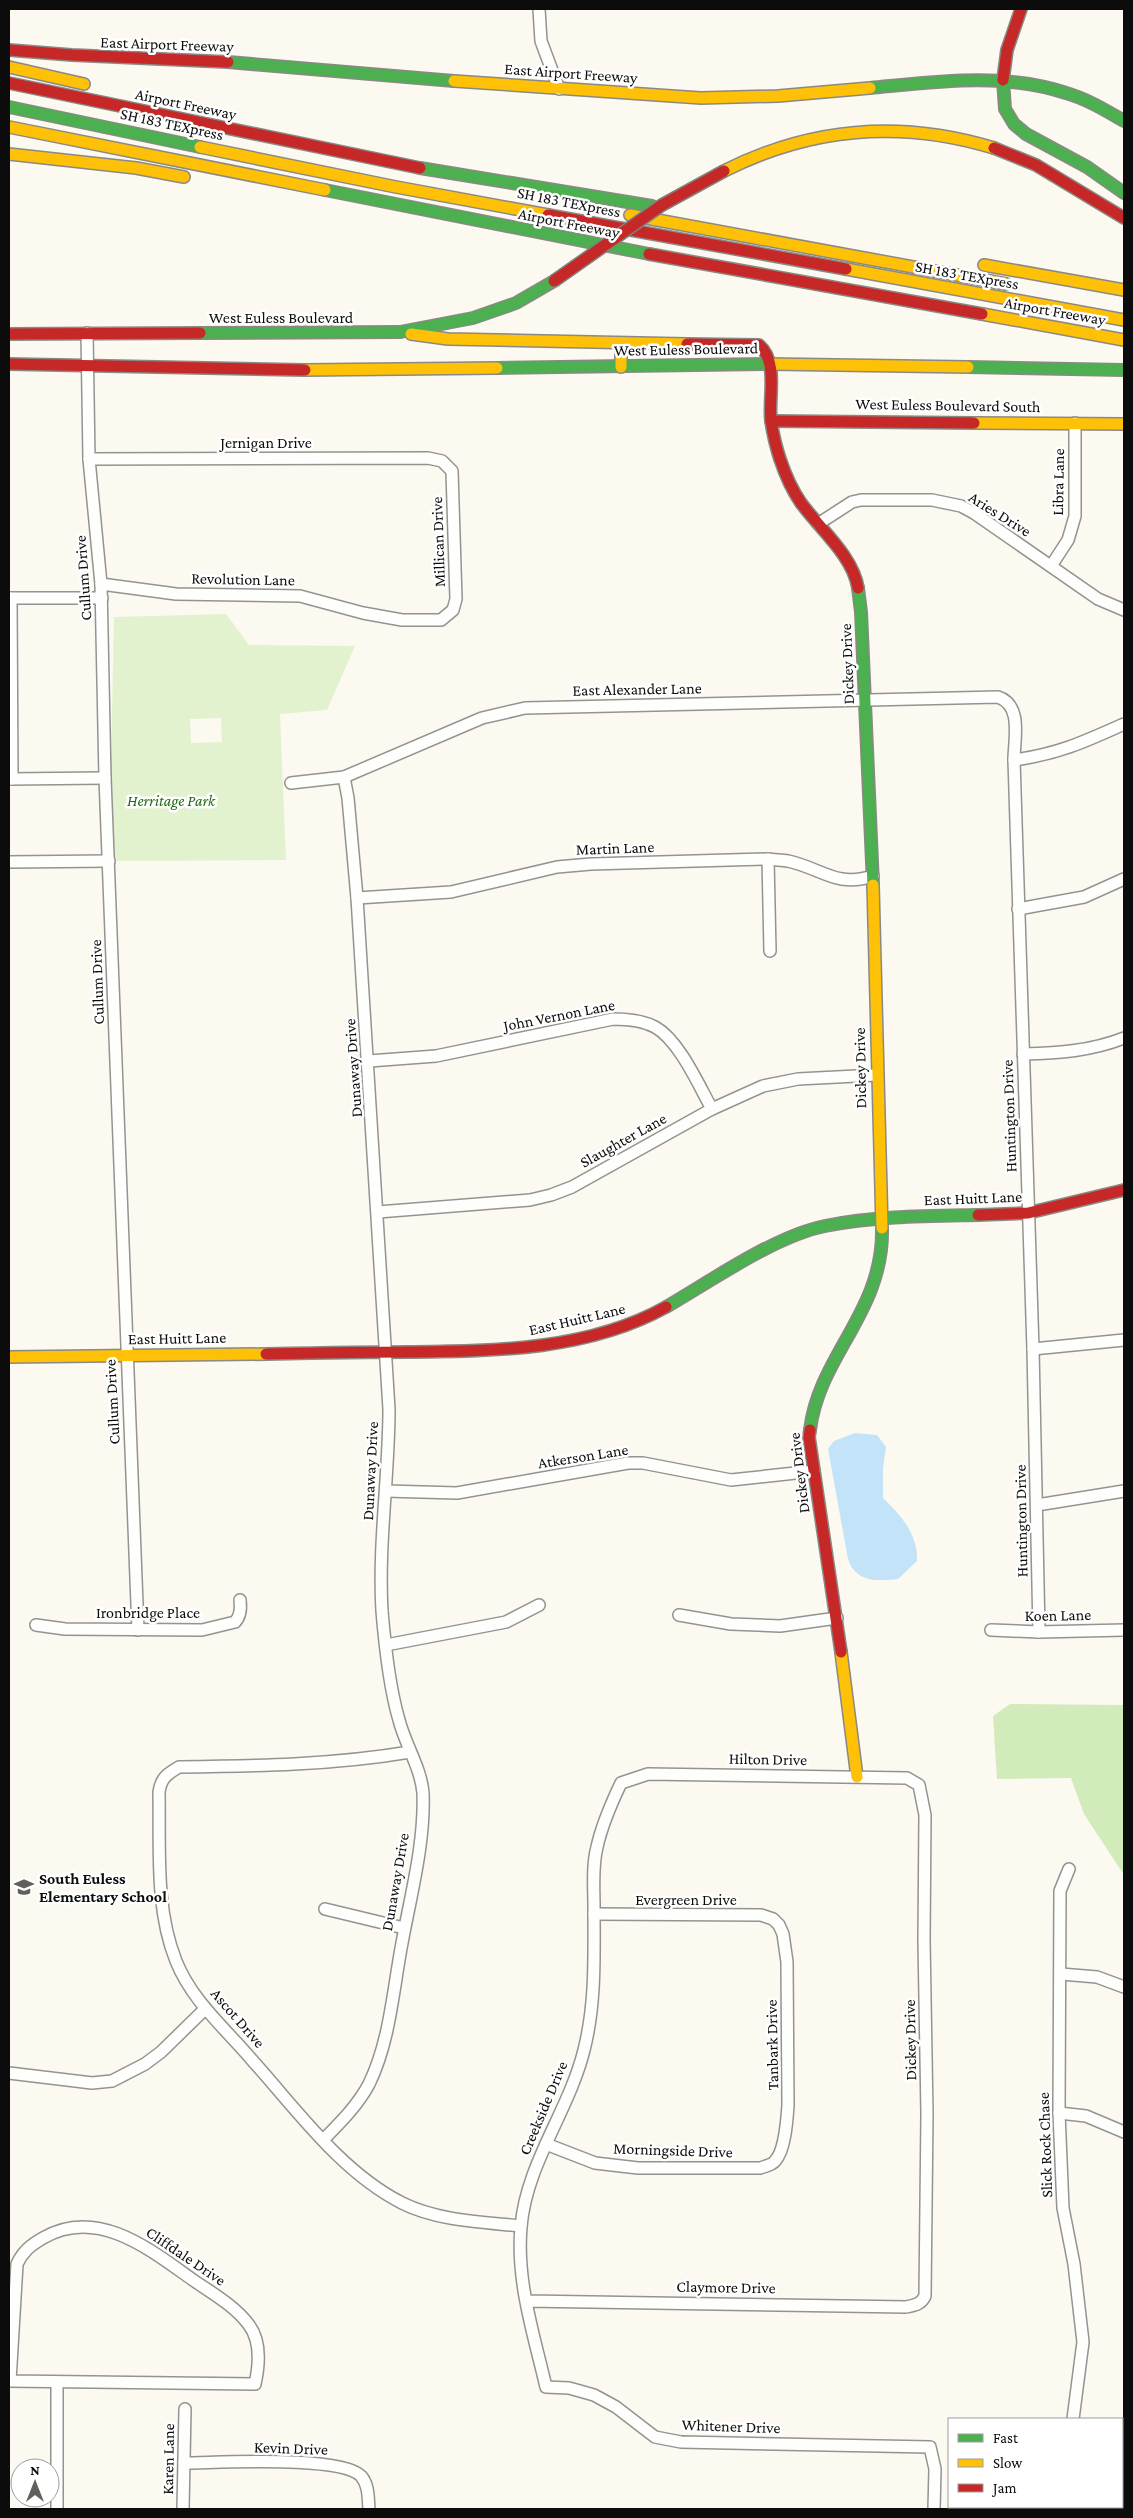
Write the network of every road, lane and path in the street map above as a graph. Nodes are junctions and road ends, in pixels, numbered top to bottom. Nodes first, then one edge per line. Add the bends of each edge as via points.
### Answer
1 (539, 9) edge
2 (1021, 9) edge
3 (9, 50) edge
4 (9, 67) edge
5 (1003, 80) junction
6 (9, 83) edge
7 (96, 87) dead end
8 (559, 89) junction
9 (9, 92) edge
10 (9, 107) edge
11 (1124, 121) edge
12 (9, 127) edge
13 (293, 129) dead end
14 (9, 154) edge
15 (400, 165) junction
16 (194, 179) dead end
17 (1124, 193) edge
18 (302, 198) dead end
19 (680, 211) dead end
20 (423, 212) junction
21 (1124, 218) edge
22 (975, 264) dead end
23 (1021, 286) dead end
24 (1124, 290) edge
25 (1124, 320) edge
26 (400, 332) junction
27 (9, 334) edge
28 (87, 334) junction
29 (1124, 340) edge
30 (621, 343) junction
31 (9, 364) edge
32 (87, 364) junction
33 (770, 364) junction
34 (621, 367) junction
35 (1124, 370) edge
36 (771, 421) junction
37 (1075, 423) junction
38 (1124, 424) edge
39 (89, 459) junction
40 (442, 461) joint
41 (818, 524) junction
42 (1051, 566) junction
43 (101, 584) junction
44 (10, 598) edge
45 (102, 598) junction
46 (1124, 610) edge
47 (441, 620) joint
48 (998, 697) joint
49 (864, 700) junction
50 (1124, 724) edge
51 (1014, 760) junction
52 (344, 777) junction
53 (105, 778) junction
54 (11, 779) edge
55 (291, 783) dead end
56 (768, 859) junction
57 (109, 861) junction
58 (9, 862) edge
59 (873, 876) junction
60 (1124, 879) edge
61 (357, 898) junction
62 (1018, 909) junction
63 (770, 951) dead end
64 (1124, 1038) edge
65 (1023, 1054) junction
66 (369, 1061) junction
67 (876, 1075) junction
68 (712, 1109) junction
69 (1124, 1190) edge
70 (378, 1212) junction
71 (1028, 1213) junction
72 (881, 1218) junction
73 (1124, 1340) edge
74 (1033, 1349) junction
75 (386, 1352) junction
76 (126, 1355) junction
77 (9, 1357) edge
78 (814, 1471) junction
79 (386, 1491) junction
80 (1124, 1491) edge
81 (1037, 1505) junction
82 (240, 1600) dead end
83 (539, 1605) dead end
84 (679, 1615) dead end
85 (837, 1618) junction
86 (36, 1625) dead end
87 (138, 1630) junction
88 (992, 1630) dead end
89 (1124, 1630) edge
90 (1039, 1632) junction
91 (386, 1645) junction
92 (410, 1752) junction
93 (857, 1777) junction
94 (915, 1781) joint
95 (621, 1783) joint
96 (1068, 1869) dead end
97 (325, 1909) dead end
98 (594, 1914) junction
99 (777, 1923) joint
100 (404, 1928) junction
101 (1061, 1974) junction
102 (1124, 1987) edge
103 (205, 2009) junction
104 (9, 2073) edge
105 (1058, 2113) junction
106 (1124, 2132) edge
107 (323, 2140) junction
108 (546, 2144) junction
109 (771, 2165) joint
110 (521, 2226) junction
111 (923, 2300) joint
112 (527, 2301) junction
113 (10, 2381) edge
114 (57, 2382) junction
115 (546, 2387) joint
116 (185, 2409) dead end
117 (1074, 2418) edge
118 (184, 2463) junction
119 (57, 2509) edge
120 (183, 2509) edge
121 (369, 2509) edge
122 (934, 2509) edge

1 - 8 street via 541,42
2 - 5 main road via 1007,50
3 - 8 main road, East Airport Freeway via 62,56 198,59
4 - 7 main road
5 - 8 main road, East Airport Freeway via 714,98
5 - 11 main road, East Airport Freeway via 1062,90 1108,110
5 - 17 main road via 1004,103 1013,123 1025,134 1082,164
6 - 15 main road, Airport Freeway
9 - 23 main road, SH 183 TEXpress via 398,173
10 - 25 main road, SH 183 TEXpress via 406,188
12 - 20 main road, Airport Freeway
13 - 15 main road via 370,148
14 - 16 main road via 136,168
15 - 19 main road, Airport Freeway
18 - 20 main road
20 - 29 main road, Airport Freeway
21 - 26 main road, bridge via 1050,173 961,139 885,131 809,139 768,151 662,205 554,282 516,303 473,318
22 - 24 main road, Airport Freeway
26 - 28 main road, West Euless Boulevard
26 - 30 main road, West Euless Boulevard via 448,339
27 - 28 main road, West Euless Boulevard
28 - 32 street, Cullum Drive
30 - 33 main road, West Euless Boulevard via 753,343 766,351
30 - 34 main road
31 - 32 main road, West Euless Boulevard
32 - 34 main road, West Euless Boulevard via 280,370
32 - 39 street, Cullum Drive
33 - 34 main road, West Euless Boulevard
33 - 35 main road
33 - 36 main road, Dickey Drive
36 - 37 main road, West Euless Boulevard South
36 - 41 main road, Dickey Drive via 790,484
37 - 38 main road, West Euless Boulevard South
37 - 42 street, Libra Lane via 1075,516 1068,540
39 - 40 street, Jernigan Drive via 428,458
39 - 43 street, Cullum Drive
40 - 47 street, Millican Drive via 452,471 456,599 453,610
41 - 42 street, Aries Drive via 852,502 861,500 932,500 961,506 974,513
41 - 49 main road, Dickey Drive via 856,577 861,612
42 - 46 street, Aries Drive via 1098,599
43 - 45 street, Cullum Drive
43 - 47 street, Revolution Lane via 176,594 300,596 402,620
44 - 45 street
44 - 54 street
45 - 53 street, Cullum Drive
48 - 49 street, East Alexander Lane
48 - 51 street, Huntington Drive via 1010,703 1014,710
49 - 52 street, East Alexander Lane via 525,708 482,718
49 - 59 main road, Dickey Drive
50 - 51 street via 1062,751
51 - 62 street, Huntington Drive
52 - 55 street, East Alexander Lane
52 - 61 street, Dunaway Drive
53 - 54 street
53 - 57 street, Cullum Drive
56 - 59 street, Martin Lane via 789,861 827,877 849,881
56 - 61 street, Martin Lane via 557,867 451,892
56 - 63 street
57 - 58 street
57 - 76 street, Cullum Drive
59 - 67 main road, Dickey Drive
60 - 62 street via 1084,897
61 - 66 street, Dunaway Drive
62 - 65 street, Huntington Drive
64 - 65 street via 1069,1053
65 - 71 street, Huntington Drive
66 - 68 street, John Vernon Lane via 436,1056 613,1019 628,1019 656,1027 665,1035 681,1055
66 - 70 street, Dunaway Drive
67 - 68 street, Slaughter Lane via 783,1081 763,1086
67 - 72 main road, Dickey Drive
68 - 70 street, Slaughter Lane via 572,1187 551,1195 530,1200
69 - 71 main road, East Huitt Lane
70 - 75 street, Dunaway Drive
71 - 72 main road, East Huitt Lane
71 - 74 street, Huntington Drive
72 - 75 main road, East Huitt Lane via 824,1226 783,1240 658,1312 611,1330 534,1347
72 - 78 main road, Dickey Drive via 878,1274 861,1315 815,1400 809,1437
73 - 74 street
74 - 81 street, Huntington Drive
75 - 76 main road, East Huitt Lane
75 - 79 street, Dunaway Drive via 389,1409
76 - 77 main road, East Huitt Lane
76 - 87 street, Cullum Drive
78 - 79 street, Atkerson Lane via 731,1480 628,1463 457,1493
78 - 85 main road, Dickey Drive
79 - 91 street, Dunaway Drive via 381,1574
80 - 81 street
81 - 90 street, Huntington Drive
82 - 87 street, Ironbridge Place via 240,1613 235,1622 202,1630
83 - 91 street via 506,1622
84 - 85 street via 731,1624 780,1626
85 - 93 main road, Dickey Drive
86 - 87 street, Ironbridge Place
88 - 90 street, Koen Lane
89 - 90 street, Koen Lane
91 - 92 street, Dunaway Drive via 398,1719
92 - 100 street, Dunaway Drive via 423,1791 422,1825
92 - 103 street, Ascot Drive via 367,1760 179,1767 166,1774 159,1792 161,1885 166,1927 176,1961
93 - 94 street, Hilton Drive
93 - 95 street, Hilton Drive via 648,1774
94 - 111 street, Dickey Drive via 922,1792 925,1815 927,2114
95 - 98 street, Creekside Drive via 608,1808 596,1848
96 - 101 street, Slick Rock Chase via 1060,1891
97 - 100 street
98 - 99 street, Evergreen Drive via 761,1915
98 - 108 street, Creekside Drive via 594,1987 584,2049 567,2102
99 - 109 street, Tanbark Drive via 783,1934 787,1962 788,2105 779,2156
100 - 107 street, Dunaway Drive via 384,2043 369,2084 351,2111
101 - 102 street via 1097,1977
101 - 105 street, Slick Rock Chase
103 - 104 street via 161,2052 112,2081 92,2083
103 - 107 street, Ascot Drive
105 - 106 street via 1086,2116
105 - 117 street, Slick Rock Chase via 1063,2208 1074,2264 1082,2342
107 - 110 street, Ascot Drive via 382,2192 404,2204 463,2220
108 - 109 street, Morningside Drive via 595,2163 638,2168 742,2169
108 - 110 street, Creekside Drive via 532,2177
110 - 112 street, Creekside Drive via 520,2251
111 - 112 street, Claymore Drive via 906,2307
112 - 115 street, Creekside Drive
113 - 114 street
113 - 114 street, Cliffdale Drive via 15,2282 20,2256 49,2234 70,2228 100,2228 138,2241 157,2253 236,2312 249,2325 258,2350 255,2384
114 - 119 street
115 - 122 street, Whitener Drive via 570,2388 594,2395 616,2406 655,2437 680,2442 930,2447 935,2469
116 - 118 street, Karen Lane
118 - 120 street, Karen Lane
118 - 121 street, Kevin Drive via 319,2463 348,2468 361,2476 367,2486

